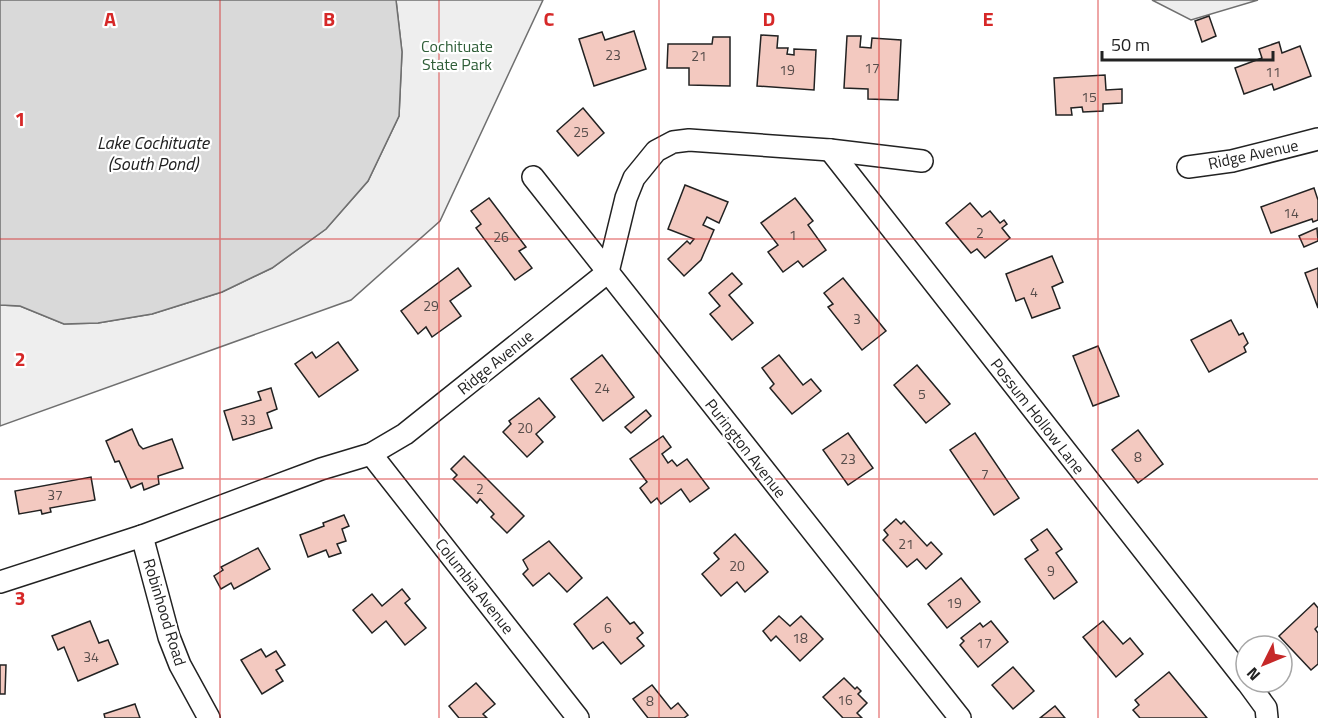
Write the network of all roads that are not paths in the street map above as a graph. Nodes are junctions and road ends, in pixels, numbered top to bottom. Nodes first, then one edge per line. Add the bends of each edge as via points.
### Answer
1 (1318, 140) edge
2 (831, 150) junction
3 (922, 161) dead end
4 (1188, 167) dead end
5 (533, 177) dead end
6 (608, 272) junction
7 (371, 454) junction
8 (142, 537) junction
9 (0, 582) edge
10 (1234, 666) edge
11 (1256, 694) edge
12 (209, 718) edge
13 (578, 718) edge
14 (960, 718) edge
15 (1268, 718) edge

1 - 4 street, Ridge Avenue via 1232,162
2 - 3 street
2 - 6 street via 689,140 673,142 656,151 634,178 626,198
2 - 10 street, Possum Hollow Lane
5 - 6 street, Purington Avenue
6 - 7 street, Ridge Avenue via 405,434
6 - 14 street, Purington Avenue
7 - 8 street, Ridge Avenue
7 - 13 street, Columbia Avenue
8 - 9 street, Ridge Avenue
8 - 12 street, Robinhood Road via 169,637
11 - 15 street, Possum Hollow Lane

